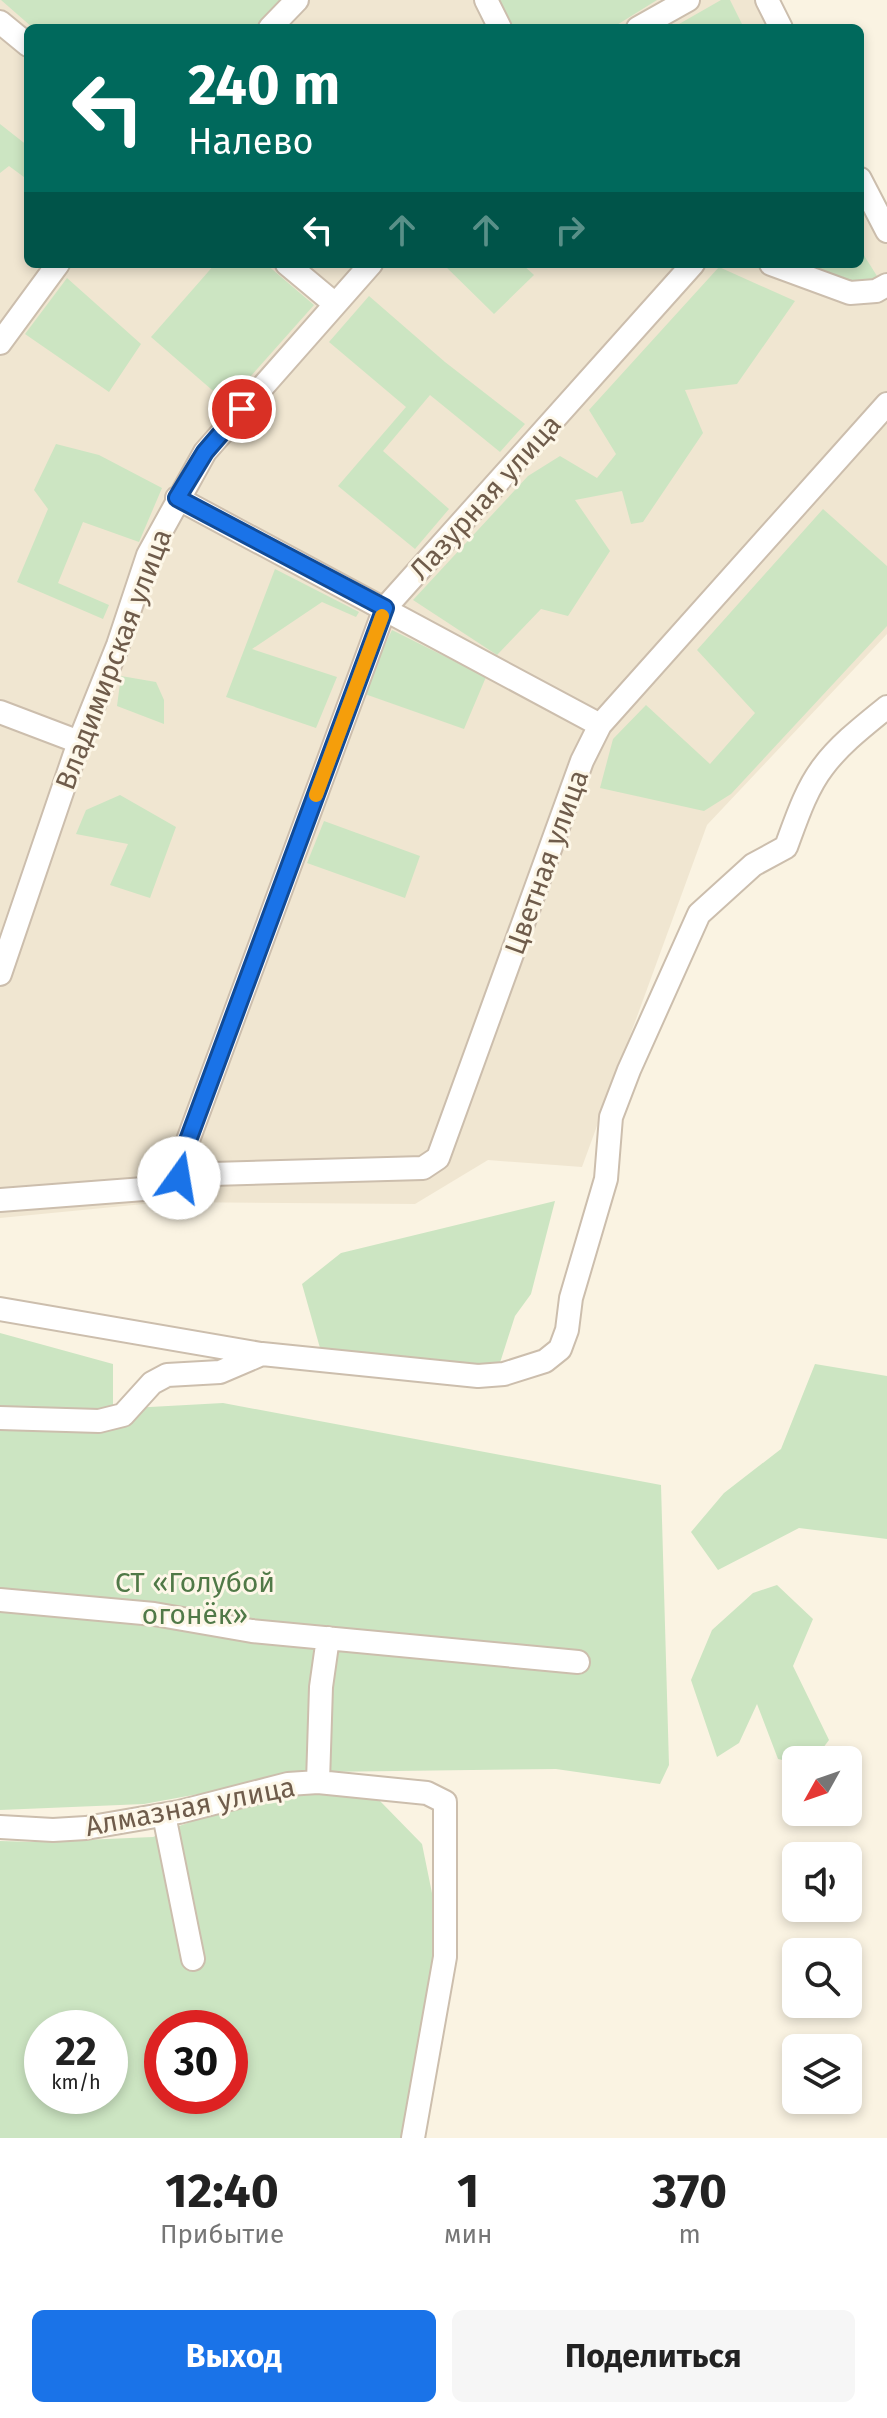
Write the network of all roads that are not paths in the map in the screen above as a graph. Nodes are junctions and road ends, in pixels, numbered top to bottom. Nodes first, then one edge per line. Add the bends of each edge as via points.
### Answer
1 (297, 0) edge
2 (486, 0) edge
3 (688, 0) edge
4 (767, 0) edge
5 (0, 22) edge
6 (274, 24) edge
7 (498, 24) edge
8 (645, 24) edge
9 (779, 24) edge
10 (24, 42) edge
11 (864, 187) edge
12 (887, 231) edge
13 (55, 268) edge
14 (292, 268) edge
15 (367, 268) edge
16 (689, 268) edge
17 (782, 268) edge
18 (887, 285) edge
19 (335, 304) junction
20 (0, 343) edge
21 (887, 404) edge
22 (177, 498) junction
23 (385, 608) junction
24 (887, 707) edge
25 (0, 712) edge
26 (600, 725) junction
27 (79, 742) junction
28 (0, 974) edge
29 (179, 1178) junction
30 (0, 1200) edge
31 (0, 1309) edge
32 (262, 1354) junction
33 (0, 1418) edge
34 (0, 1600) edge
35 (328, 1638) junction
36 (578, 1662) dead end
37 (318, 1782) junction
38 (164, 1815) junction
39 (0, 1827) edge
40 (193, 1959) dead end
41 (413, 2138) edge

1 - 6 street
2 - 7 street
3 - 8 street
4 - 9 street
5 - 10 street
11 - 12 street
13 - 20 street
14 - 19 street
15 - 19 street, Владимирская улица
16 - 23 street, Лазурная улица
17 - 18 street via 850,293
19 - 22 street, Владимирская улица via 205,452
21 - 26 street, Цветная улица
22 - 23 street
22 - 27 street, Владимирская улица via 148,555
23 - 26 street
23 - 29 street, Лазурная улица via 192,1128
24 - 32 street via 822,768 786,847 753,865 699,914 611,1117 606,1179 560,1349 545,1361 478,1376
25 - 27 street
26 - 29 street, Цветная улица via 582,761 438,1158 423,1168
27 - 28 street, Владимирская улица
29 - 30 street via 144,1189
31 - 32 street
32 - 33 street via 220,1372 167,1375 152,1383 123,1415 99,1421
34 - 35 street
35 - 36 street
35 - 37 street
37 - 38 street, Алмазная улица via 288,1784
37 - 41 street, Алмазная улица via 436,1798 445,1957
38 - 39 street, Алмазная улица via 86,1828
38 - 40 street

